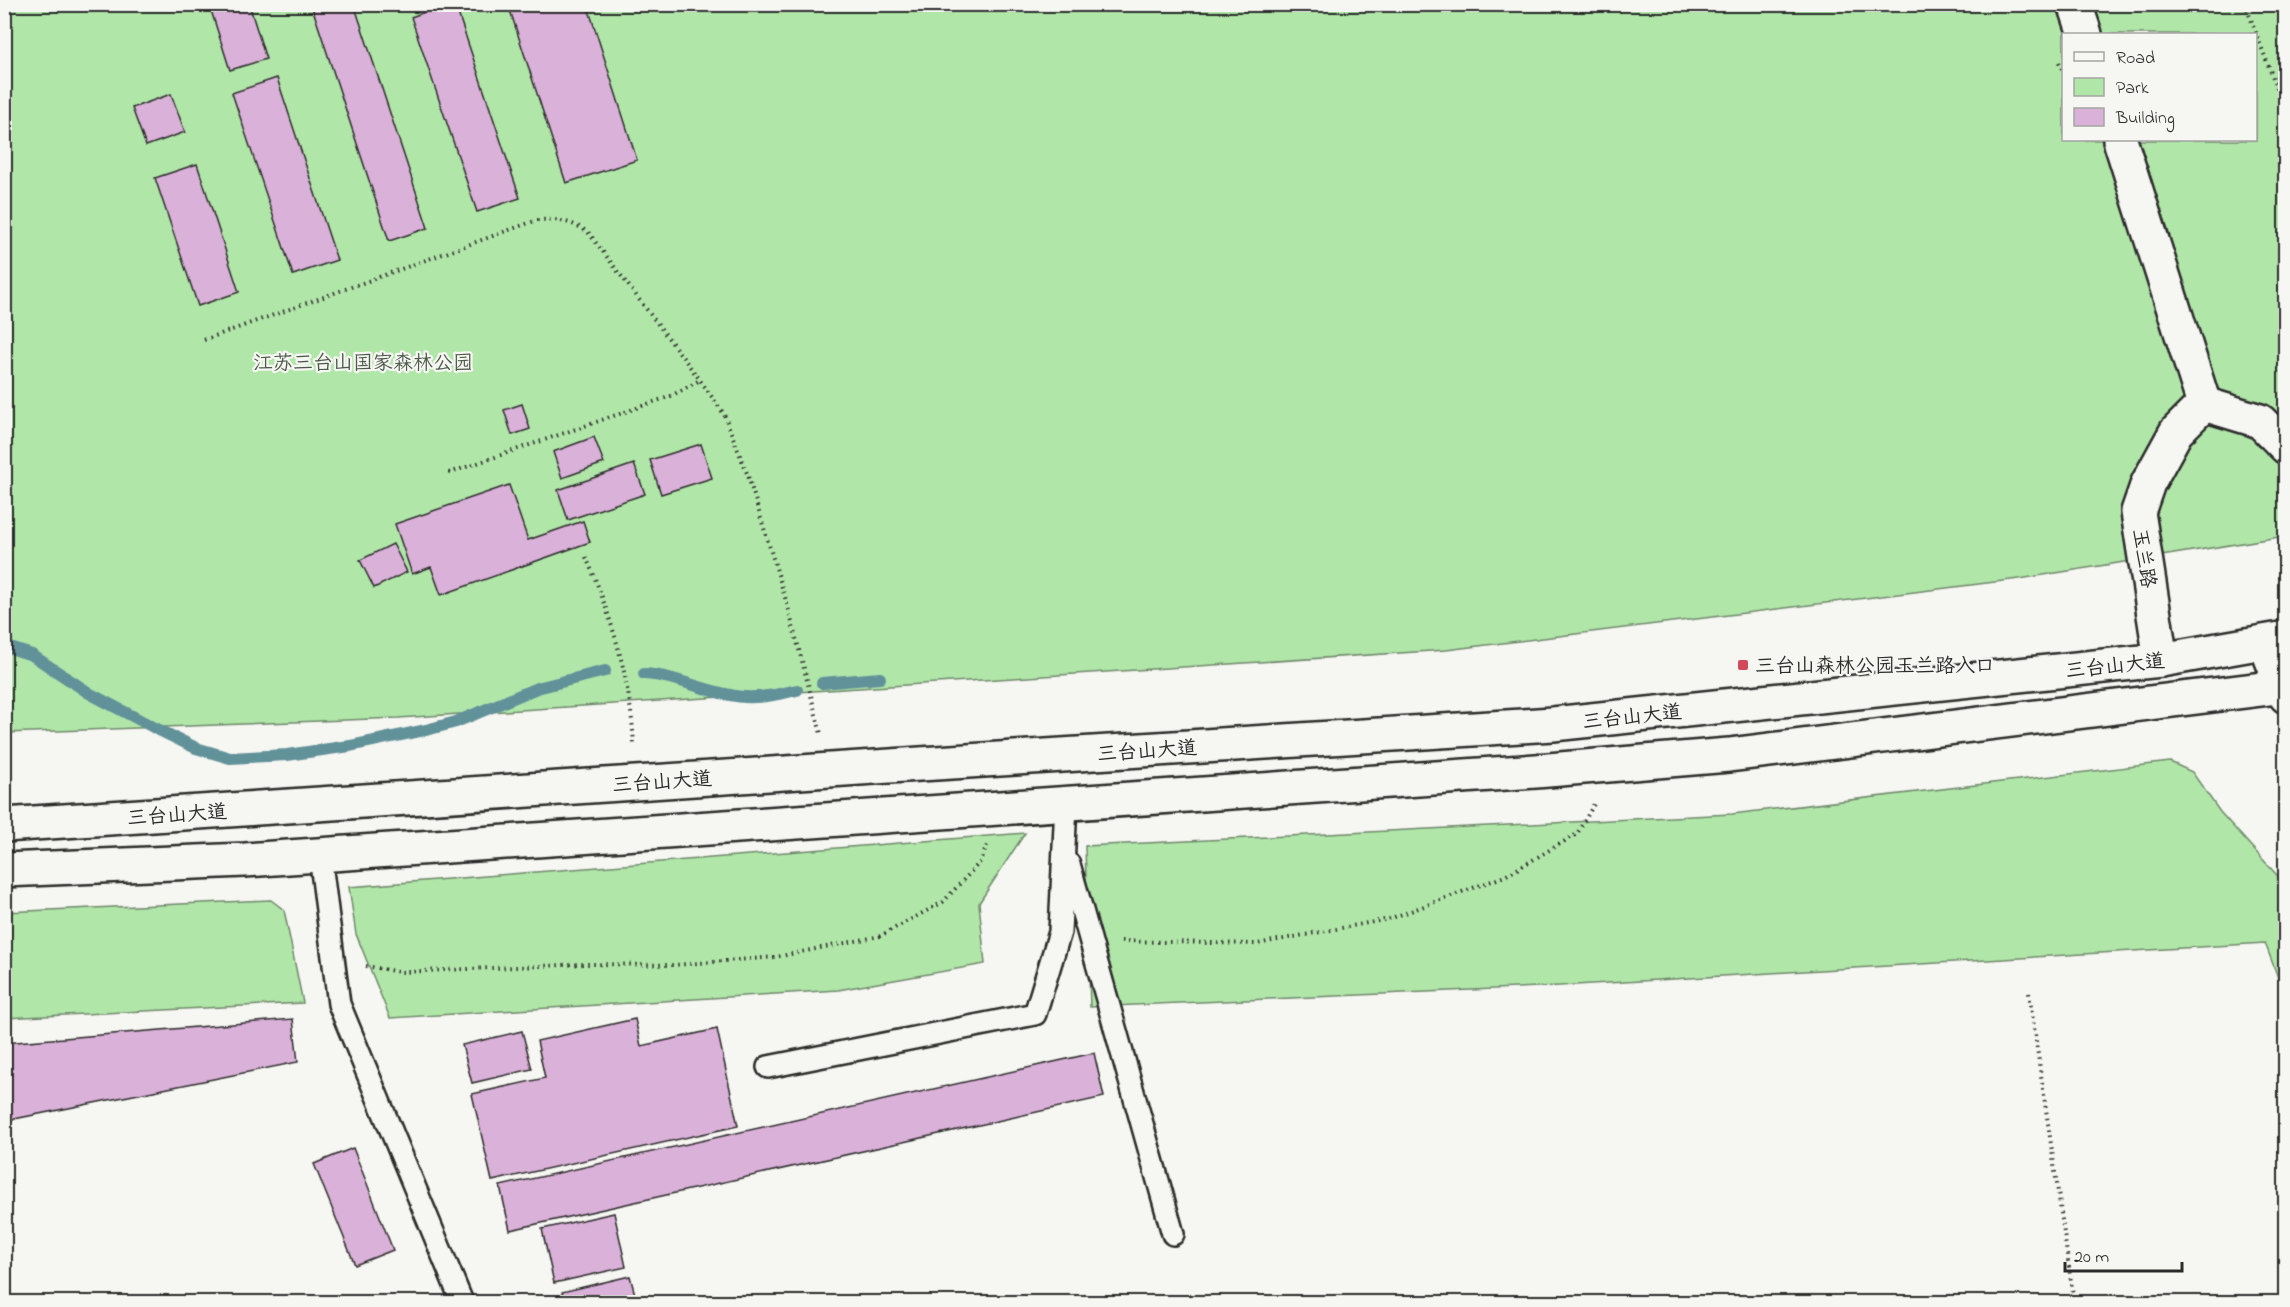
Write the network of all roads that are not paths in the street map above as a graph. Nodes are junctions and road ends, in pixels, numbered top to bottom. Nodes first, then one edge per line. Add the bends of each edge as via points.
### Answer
1 (2075, 4) edge
2 (2085, 33) edge
3 (2120, 141) edge
4 (2204, 404) junction
5 (2286, 447) edge
6 (2275, 640) edge
7 (2161, 660) junction
8 (2284, 690) edge
9 (1066, 803) junction
10 (4, 825) edge
11 (1064, 846) junction
12 (320, 855) junction
13 (4, 870) edge
14 (768, 1067) dead end
15 (1173, 1234) dead end
16 (462, 1302) edge

1 - 2 main road
3 - 4 main road
4 - 5 main road via 2260,421
4 - 7 main road, 玉兰路 via 2176,432 2148,483 2138,512
6 - 7 main road, 三台山大道
6 - 8 main road
7 - 10 main road, 三台山大道 via 1553,724
8 - 9 main road via 1729,754
9 - 11 lane
9 - 12 main road
11 - 14 lane via 1060,932 1035,1014
11 - 15 lane
12 - 13 main road
12 - 16 lane via 339,1004

